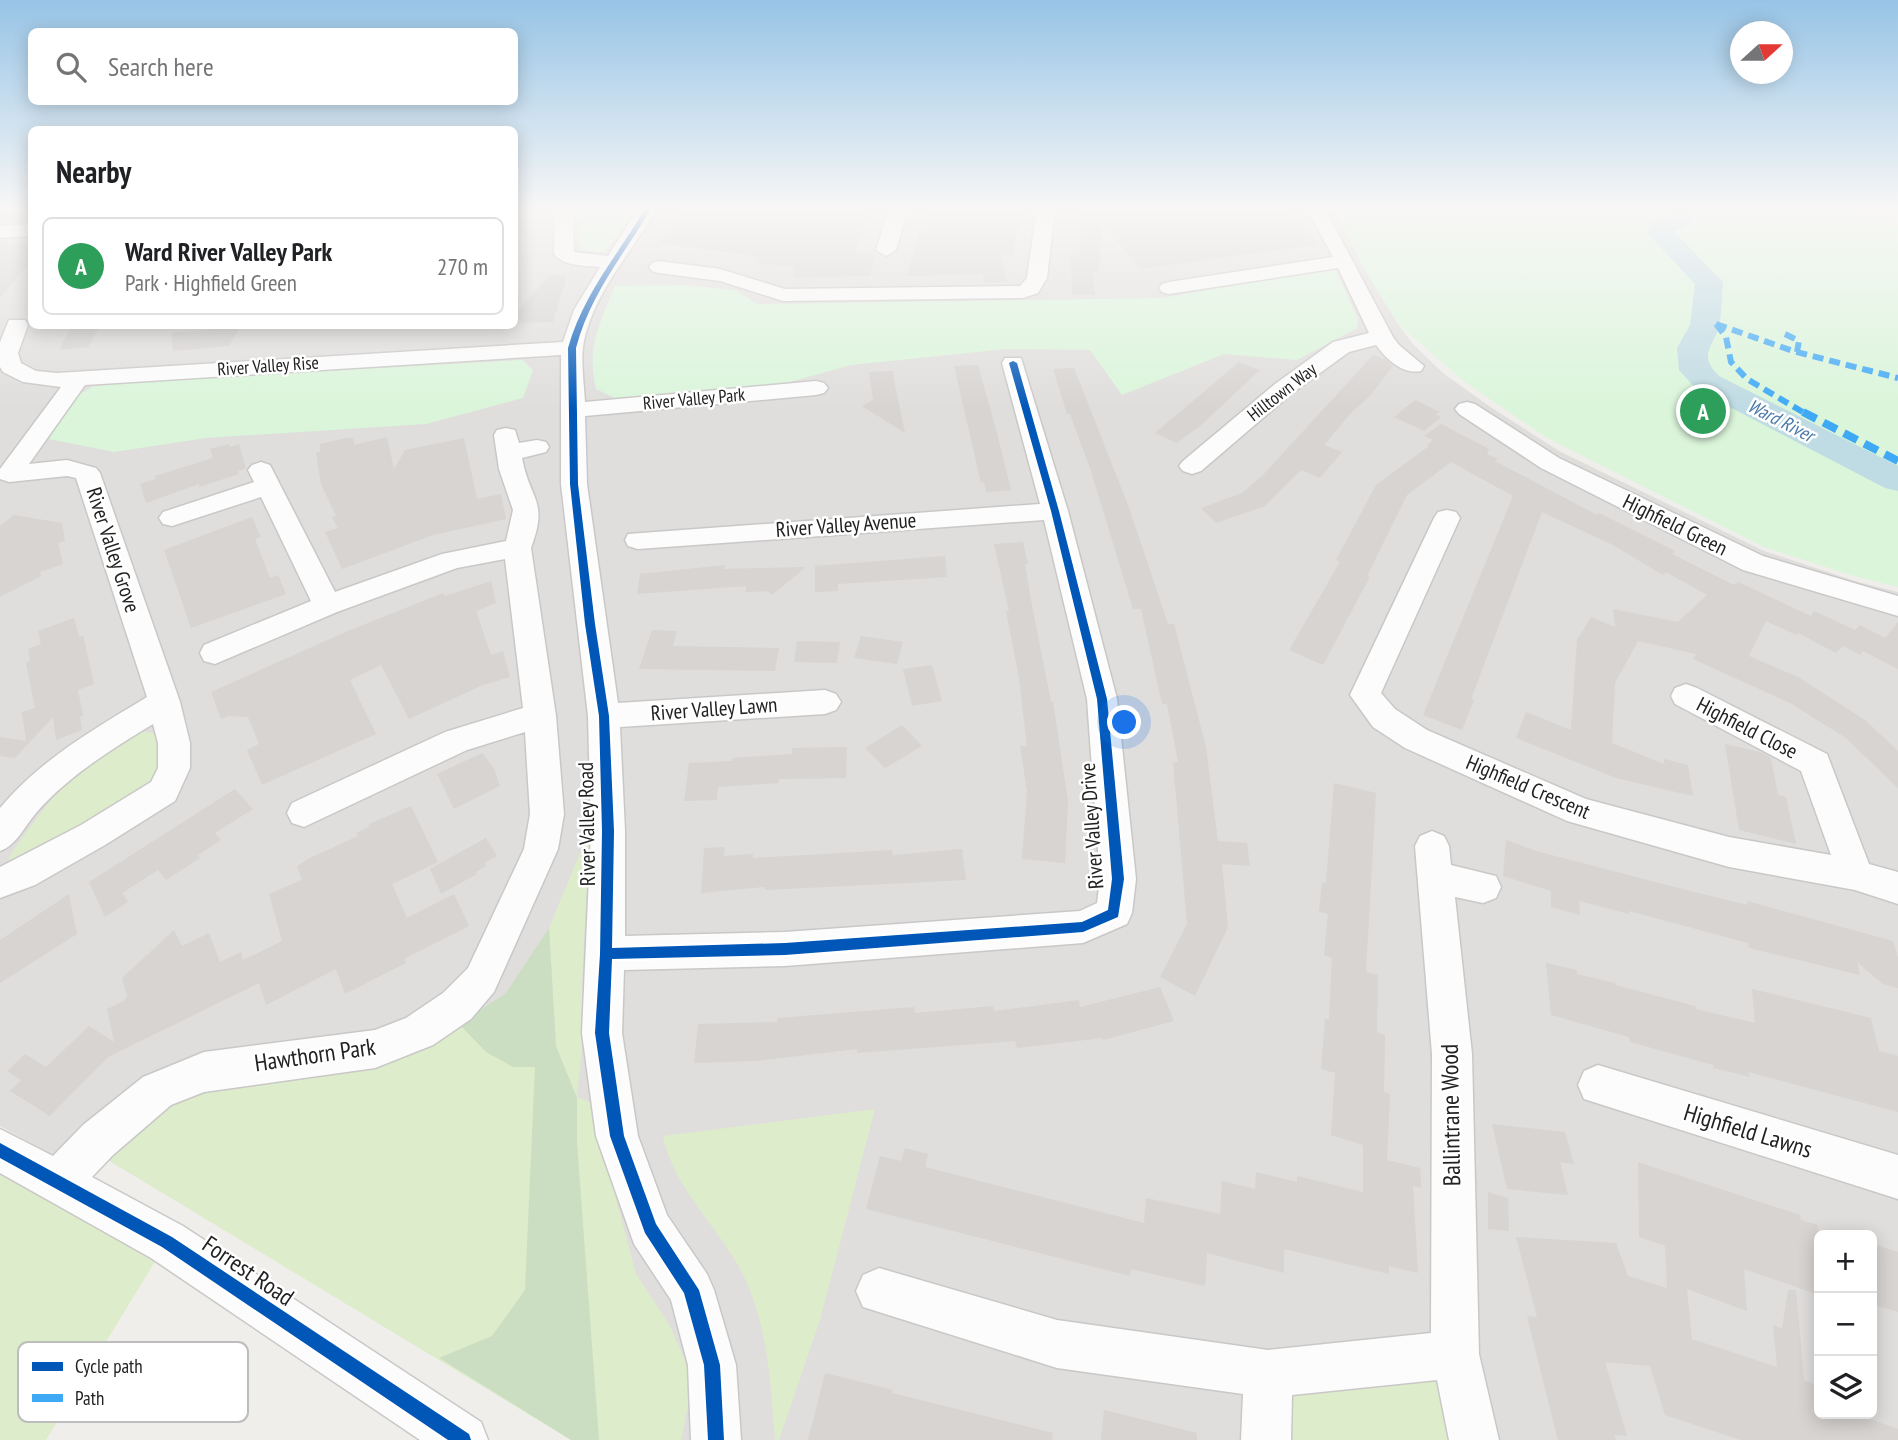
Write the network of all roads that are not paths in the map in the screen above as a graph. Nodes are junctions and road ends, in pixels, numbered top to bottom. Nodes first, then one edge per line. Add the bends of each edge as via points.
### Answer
1 (605, 274) edge
2 (714, 274) edge
3 (1037, 274) edge
4 (1259, 274) edge
5 (1351, 274) edge
6 (1169, 288) dead end
7 (22, 317) dead end
8 (1382, 337) junction
9 (572, 348) junction
10 (1013, 363) dead end
11 (1413, 366) dead end
12 (78, 379) junction
13 (816, 388) dead end
14 (1467, 409) dead end
15 (573, 410) junction
16 (518, 445) dead end
17 (1192, 466) dead end
18 (5, 475) edge
19 (1055, 511) junction
20 (172, 518) dead end
21 (1447, 519) dead end
22 (638, 540) dead end
23 (517, 548) junction
24 (327, 605) junction
25 (1898, 606) edge
26 (215, 653) dead end
27 (1686, 696) dead end
28 (164, 702) junction
29 (825, 702) dead end
30 (540, 716) junction
31 (604, 716) junction
32 (304, 813) dead end
33 (0, 837) edge
34 (1855, 875) junction
35 (0, 883) edge
36 (1483, 887) dead end
37 (1898, 888) edge
38 (606, 954) junction
39 (1598, 1085) dead end
40 (0, 1150) edge
41 (1898, 1177) edge
42 (57, 1182) junction
43 (879, 1291) dead end
44 (1455, 1354) junction
45 (1268, 1374) junction
46 (463, 1440) edge
47 (716, 1440) edge
48 (1266, 1440) edge
49 (1474, 1440) edge

1 - 9 street, River Valley Road via 586,306
2 - 3 street via 783,295 1023,292 1031,289
4 - 6 street
5 - 8 street
7 - 12 street, River Valley Rise via 7,353 13,369 41,379
8 - 11 street
8 - 17 street, Hilltown Way via 1341,347
9 - 12 street, River Valley Rise
9 - 15 street, River Valley Road
10 - 19 street, River Valley Drive
12 - 18 street, River Valley Grove
13 - 15 street, River Valley Park
14 - 25 street, Highfield Green via 1550,463 1753,563
15 - 31 street, River Valley Road via 574,484
16 - 23 street, Hawthorn Park via 512,471 527,503 527,522
18 - 28 street, River Valley Grove via 67,468 87,473
19 - 22 street, River Valley Avenue
19 - 38 street, River Valley Drive via 1102,699 1118,878 1114,913 1083,927 785,949
20 - 24 street via 265,478
21 - 34 street, Highfield Crescent via 1365,695 1384,718 1416,739 1579,811 1729,852
23 - 24 street via 452,560
23 - 30 street, Hawthorn Park
24 - 26 street
27 - 34 street, Highfield Close via 1815,763
28 - 33 street via 97,743 42,785
28 - 35 street, River Valley Grove via 174,743 174,768 163,791
29 - 31 street, River Valley Lawn
30 - 32 street via 456,741
30 - 42 street, Hawthorn Park via 547,814 541,849 481,980 457,1006 419,1032 375,1049 204,1072 157,1091
31 - 38 street, River Valley Road
34 - 37 street, Highfield Crescent
36 - 44 street, Ballintrane Wood via 1433,861 1452,1054
38 - 47 street, River Valley Road via 602,1033 617,1136 650,1228 691,1290 712,1364
39 - 41 street, Highfield Lawns
40 - 42 street, Forrest Road
42 - 46 street, Forrest Road via 167,1242
43 - 45 street via 1057,1344
44 - 45 street
44 - 49 street, Ballintrane Wood
45 - 48 street

